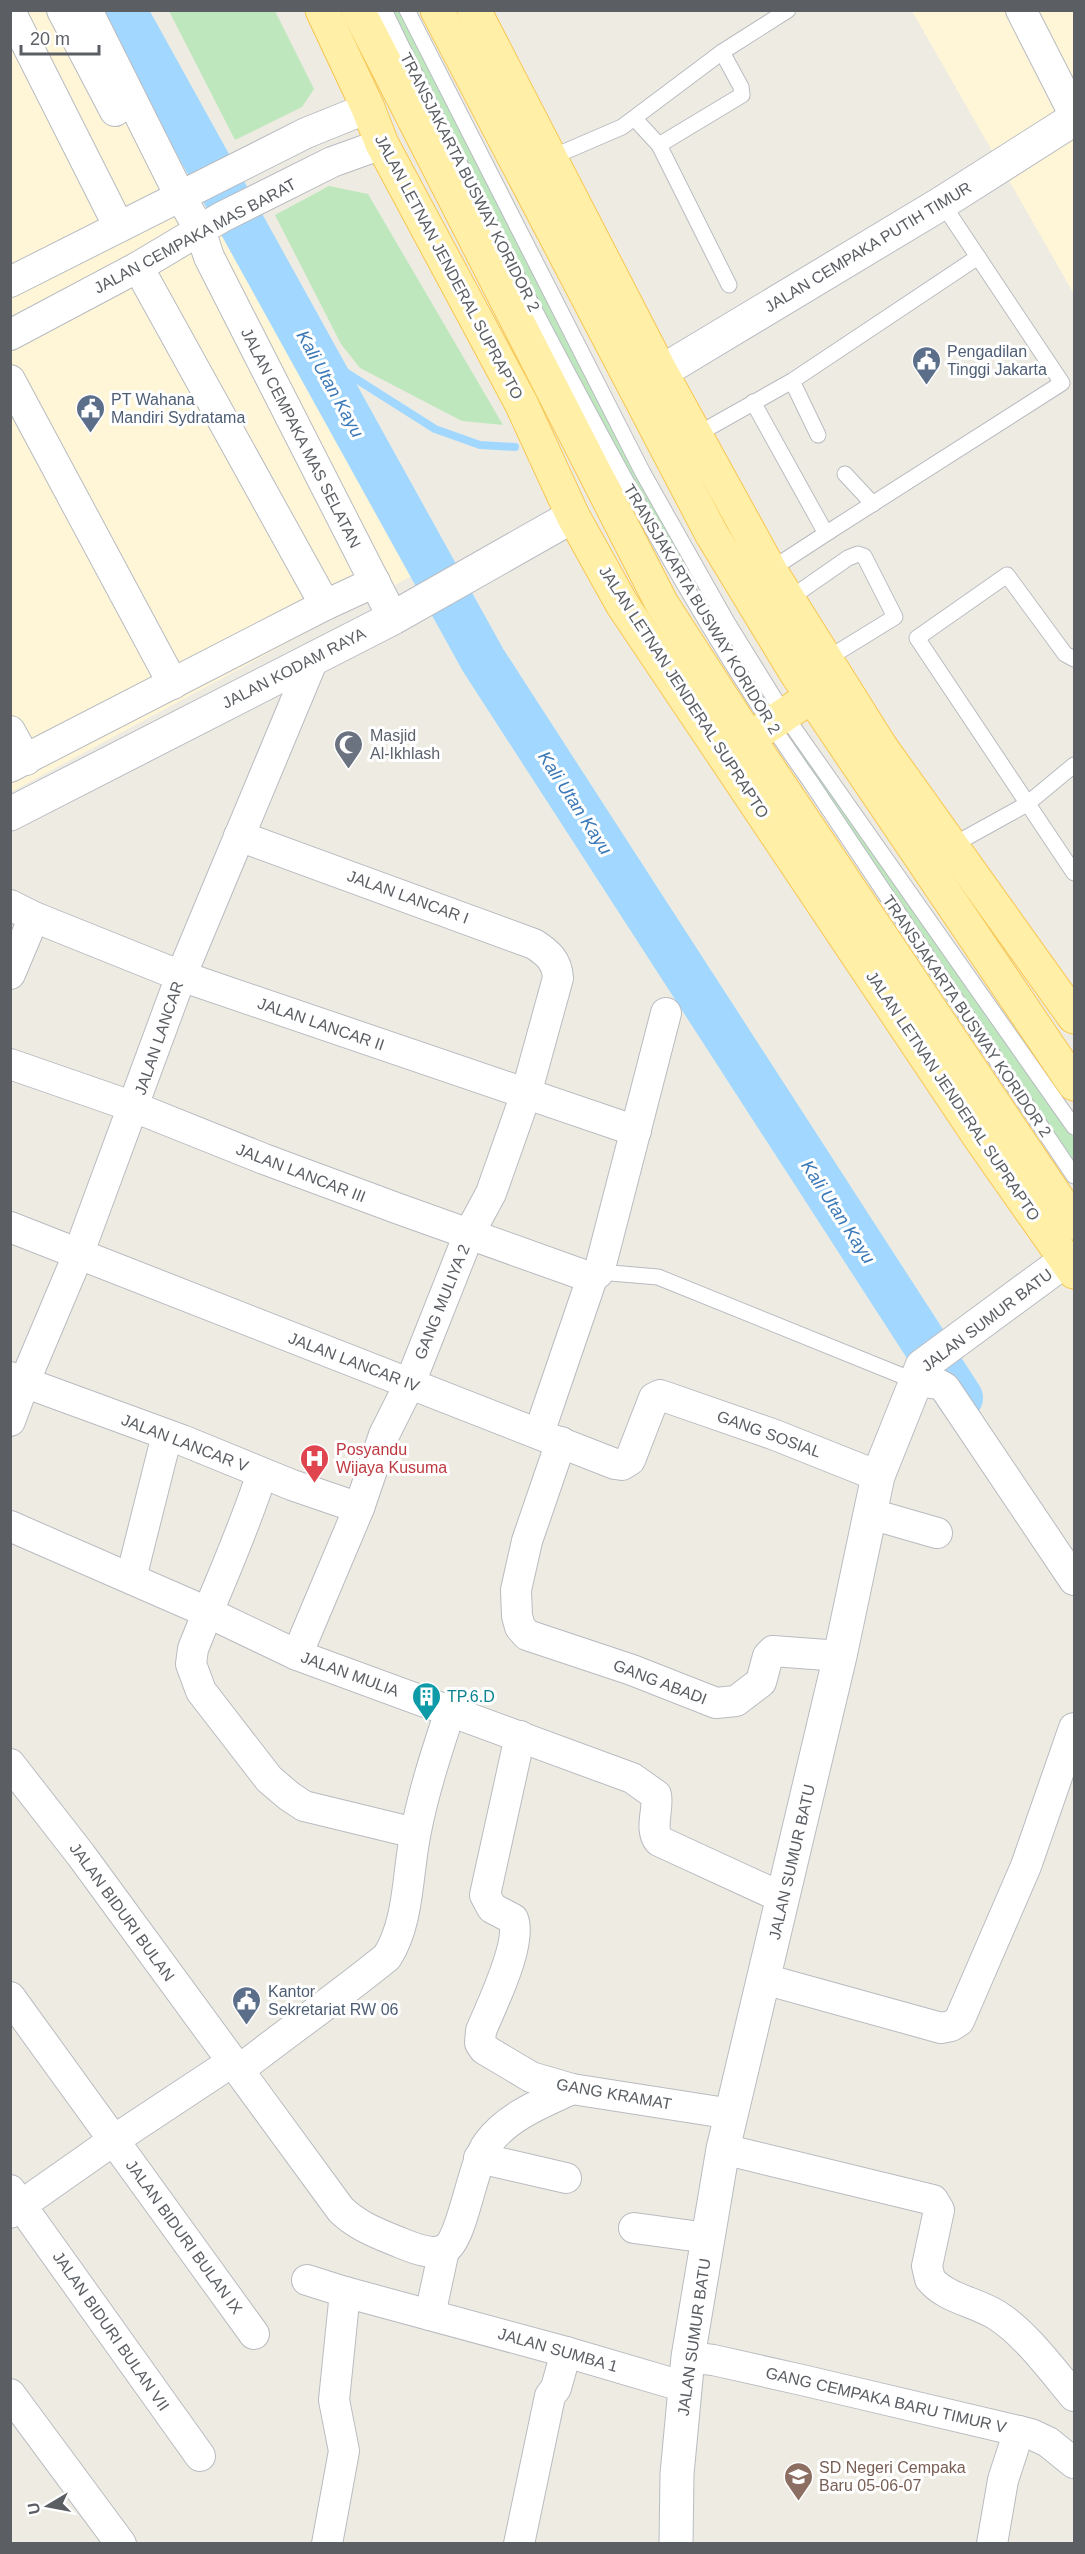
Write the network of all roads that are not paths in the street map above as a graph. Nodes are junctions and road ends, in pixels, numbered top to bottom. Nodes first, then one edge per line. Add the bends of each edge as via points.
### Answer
1 (62, 10) edge
2 (87, 10) edge
3 (322, 10) edge
4 (358, 10) edge
5 (384, 10) edge
6 (407, 10) edge
7 (474, 10) edge
8 (788, 10) edge
9 (1021, 10) edge
10 (10, 11) edge
11 (446, 19) edge
12 (722, 52) junction
13 (368, 108) junction
14 (1074, 114) edge
15 (635, 119) junction
16 (1074, 119) edge
17 (382, 144) junction
18 (659, 145) junction
19 (550, 158) junction
20 (172, 200) junction
21 (946, 210) junction
22 (118, 227) junction
23 (204, 236) junction
24 (978, 257) junction
25 (138, 267) junction
26 (10, 282) edge
27 (729, 285) dead end
28 (10, 335) edge
29 (661, 372) junction
30 (10, 380) edge
31 (792, 381) junction
32 (753, 402) junction
33 (521, 403) junction
34 (564, 411) junction
35 (696, 435) junction
36 (818, 435) dead end
37 (844, 474) dead end
38 (873, 504) junction
39 (573, 516) junction
40 (830, 531) junction
41 (770, 570) junction
42 (375, 582) junction
43 (789, 599) junction
44 (325, 605) junction
45 (393, 618) junction
46 (314, 657) junction
47 (1074, 658) edge
48 (825, 660) junction
49 (173, 684) junction
50 (812, 696) junction
51 (768, 726) junction
52 (10, 731) edge
53 (18, 764) edge
54 (1074, 765) edge
55 (1027, 804) junction
56 (10, 814) edge
57 (239, 836) junction
58 (953, 845) junction
59 (1072, 863) edge
60 (22, 911) edge
61 (10, 974) edge
62 (181, 976) junction
63 (558, 978) joint
64 (666, 1013) dead end
65 (1074, 1017) edge
66 (10, 1064) edge
67 (981, 1081) junction
68 (1074, 1084) edge
69 (526, 1094) junction
70 (134, 1107) junction
71 (1074, 1127) edge
72 (636, 1131) junction
73 (980, 1138) junction
74 (1074, 1176) edge
75 (1074, 1223) edge
76 (10, 1227) edge
77 (469, 1234) junction
78 (78, 1255) junction
79 (1070, 1266) edge
80 (596, 1275) junction
81 (919, 1373) junction
82 (17, 1380) edge
83 (410, 1383) junction
84 (658, 1395) joint
85 (10, 1421) edge
86 (167, 1435) junction
87 (550, 1438) junction
88 (262, 1473) junction
89 (878, 1476) junction
90 (359, 1508) junction
91 (871, 1514) junction
92 (10, 1526) edge
93 (937, 1533) dead end
94 (130, 1578) junction
95 (1074, 1580) edge
96 (207, 1612) junction
97 (297, 1655) junction
98 (840, 1656) junction
99 (450, 1711) junction
100 (1074, 1728) edge
101 (520, 1737) junction
102 (10, 1764) edge
103 (415, 1833) junction
104 (783, 1898) junction
105 (764, 1979) junction
106 (10, 1997) edge
107 (236, 2066) junction
108 (572, 2089) junction
109 (732, 2114) junction
110 (114, 2140) junction
111 (723, 2149) junction
112 (479, 2158) junction
113 (566, 2178) dead end
114 (14, 2203) edge
115 (634, 2229) dead end
116 (708, 2238) junction
117 (444, 2250) junction
118 (307, 2280) dead end
119 (345, 2292) junction
120 (430, 2315) junction
121 (254, 2334) dead end
122 (567, 2352) junction
123 (687, 2372) junction
124 (10, 2394) edge
125 (1074, 2396) edge
126 (1019, 2431) junction
127 (200, 2456) dead end
128 (1074, 2463) edge
129 (333, 2542) edge
130 (121, 2544) edge
131 (519, 2544) edge
132 (676, 2544) edge
133 (992, 2544) edge

1 - 20 street, JALAN CEMPAKA MAS SELATAN
2 - 20 street, JALAN CEMPAKA MAS SELATAN
3 - 13 main road, JALAN LETNAN JENDERAL SUPRAPTO
4 - 34 main road, JALAN LETNAN JENDERAL SUPRAPTO
5 - 51 lane, TRANSJAKARTA BUSWAY KORIDOR 2 via 540,321 639,507
6 - 51 lane, TRANSJAKARTA BUSWAY KORIDOR 2 via 643,473 727,622
7 - 19 main road
8 - 12 lane
9 - 14 street
10 - 22 street
11 - 50 main road via 711,532
12 - 15 lane
12 - 18 lane via 742,95
13 - 17 main road, JALAN LETNAN JENDERAL SUPRAPTO
13 - 20 street via 306,133
15 - 18 lane
15 - 19 lane via 610,134
16 - 21 street, JALAN CEMPAKA PUTIH TIMUR
17 - 23 street, JALAN CEMPAKA MAS BARAT via 332,162
17 - 33 main road, JALAN LETNAN JENDERAL SUPRAPTO
18 - 27 lane
19 - 29 main road
20 - 22 street
20 - 23 street, JALAN CEMPAKA MAS SELATAN
21 - 24 lane
21 - 29 street, JALAN CEMPAKA PUTIH TIMUR
22 - 26 street
23 - 25 street, JALAN CEMPAKA MAS BARAT
23 - 42 street, JALAN CEMPAKA MAS SELATAN
24 - 31 lane
24 - 38 lane via 1062,383
25 - 28 street, JALAN CEMPAKA MAS BARAT
25 - 44 street
29 - 35 main road
30 - 49 street
31 - 32 lane
31 - 36 lane
32 - 35 lane
32 - 40 lane via 824,530
33 - 34 main road
33 - 39 main road, JALAN LETNAN JENDERAL SUPRAPTO
34 - 51 main road, JALAN LETNAN JENDERAL SUPRAPTO via 662,604
35 - 41 main road
37 - 38 lane
38 - 40 lane
39 - 45 street, JALAN KODAM RAYA
39 - 73 main road, JALAN LETNAN JENDERAL SUPRAPTO via 622,604
40 - 41 lane
41 - 43 main road
42 - 44 street
42 - 45 street, JALAN CEMPAKA MAS SELATAN
43 - 48 main road
43 - 48 lane via 848,558 864,556 895,617
44 - 49 street
45 - 46 street, JALAN KODAM RAYA
46 - 56 street, JALAN KODAM RAYA
46 - 57 street, JALAN LANCAR
47 - 55 lane via 1065,654 1007,575 917,638
48 - 58 main road via 881,747
49 - 53 street
50 - 51 main road
50 - 68 main road
51 - 67 main road, JALAN LETNAN JENDERAL SUPRAPTO
51 - 71 lane, TRANSJAKARTA BUSWAY KORIDOR 2
51 - 74 lane, TRANSJAKARTA BUSWAY KORIDOR 2 via 810,781
52 - 53 street
54 - 55 lane
55 - 58 lane
55 - 59 lane
57 - 62 street, JALAN LANCAR
57 - 63 street, JALAN LANCAR I via 534,944 553,958
58 - 65 main road
60 - 61 street
60 - 62 street, JALAN LANCAR II
62 - 69 street, JALAN LANCAR II
62 - 70 street, JALAN LANCAR
63 - 69 street, GANG MULIYA 2
64 - 72 street
66 - 70 street, JALAN LANCAR III
67 - 73 main road
67 - 75 main road, JALAN LETNAN JENDERAL SUPRAPTO
69 - 72 street, JALAN LANCAR II
69 - 77 street, GANG MULIYA 2 via 491,1193
70 - 77 street, JALAN LANCAR III
70 - 78 street, JALAN LANCAR
72 - 80 street
73 - 79 main road, JALAN LETNAN JENDERAL SUPRAPTO
76 - 78 street, JALAN LANCAR IV
77 - 80 street, JALAN LANCAR III
77 - 83 street, GANG MULIYA 2
78 - 82 street, JALAN LANCAR
78 - 83 street, JALAN LANCAR IV
79 - 81 street, JALAN SUMUR BATU via 969,1329
80 - 81 lane via 658,1277
80 - 87 street
81 - 89 street, JALAN SUMUR BATU
81 - 95 street via 945,1388
82 - 85 street, JALAN LANCAR
82 - 86 street, JALAN LANCAR V
83 - 87 street, JALAN LANCAR IV
83 - 90 street, GANG MULIYA 2 via 384,1435
84 - 87 street, JALAN LANCAR IV via 628,1463 615,1464
84 - 89 street, GANG SOSIAL
86 - 88 street, JALAN LANCAR V
86 - 94 street
87 - 98 street, GANG ABADI via 516,1590 517,1616 527,1635 716,1703 736,1701 761,1682 773,1651
88 - 90 street, JALAN LANCAR V
88 - 96 street via 248,1517
89 - 91 street, JALAN SUMUR BATU
90 - 97 street, GANG MULIYA 2
91 - 93 street
91 - 98 street, JALAN SUMUR BATU
92 - 94 street, JALAN MULIA
94 - 96 street, JALAN MULIA
96 - 97 street, JALAN MULIA
96 - 103 street via 193,1649 191,1664 195,1677 201,1691 269,1779 304,1806
97 - 99 street, JALAN MULIA
98 - 104 street, JALAN SUMUR BATU
99 - 101 street, JALAN MULIA
99 - 103 street
100 - 105 street via 1026,1866 959,2021 941,2028
101 - 104 street, JALAN MULIA via 645,1785 656,1795 654,1833 659,1841
101 - 108 street, GANG KRAMAT via 485,1895 492,1908 513,1919 517,1931 480,2043 531,2077
102 - 107 street, JALAN BIDURI BULAN
103 - 107 street via 397,1940 387,1957 324,2008
104 - 105 street, JALAN SUMUR BATU
105 - 109 street, JALAN SUMUR BATU
106 - 110 street, JALAN BIDURI BULAN IX
107 - 110 street
107 - 117 street, JALAN BIDURI BULAN via 341,2210 362,2227 416,2249
108 - 109 street, GANG KRAMAT
108 - 112 street via 534,2106 503,2127
109 - 111 street, JALAN SUMUR BATU
110 - 114 street
110 - 121 street, JALAN BIDURI BULAN IX
111 - 116 street, JALAN SUMUR BATU
111 - 125 street via 933,2200 939,2210 927,2266 930,2279 949,2293 999,2316 1036,2351
112 - 113 street
112 - 117 street via 458,2227 450,2246
114 - 127 street, JALAN BIDURI BULAN VII
115 - 116 street
116 - 123 street, JALAN SUMUR BATU
117 - 120 street
118 - 119 street, JALAN SUMBA 1
119 - 120 street, JALAN SUMBA 1
119 - 129 street via 334,2400 344,2451
120 - 122 street, JALAN SUMBA 1
122 - 123 street, JALAN SUMBA 1
122 - 131 street via 550,2396
123 - 126 street, GANG CEMPAKA BARU TIMUR V via 713,2360
123 - 132 street, JALAN SUMUR BATU via 677,2474
124 - 130 street
126 - 128 street, GANG CEMPAKA BARU TIMUR V via 1048,2442
126 - 133 street via 1003,2480

